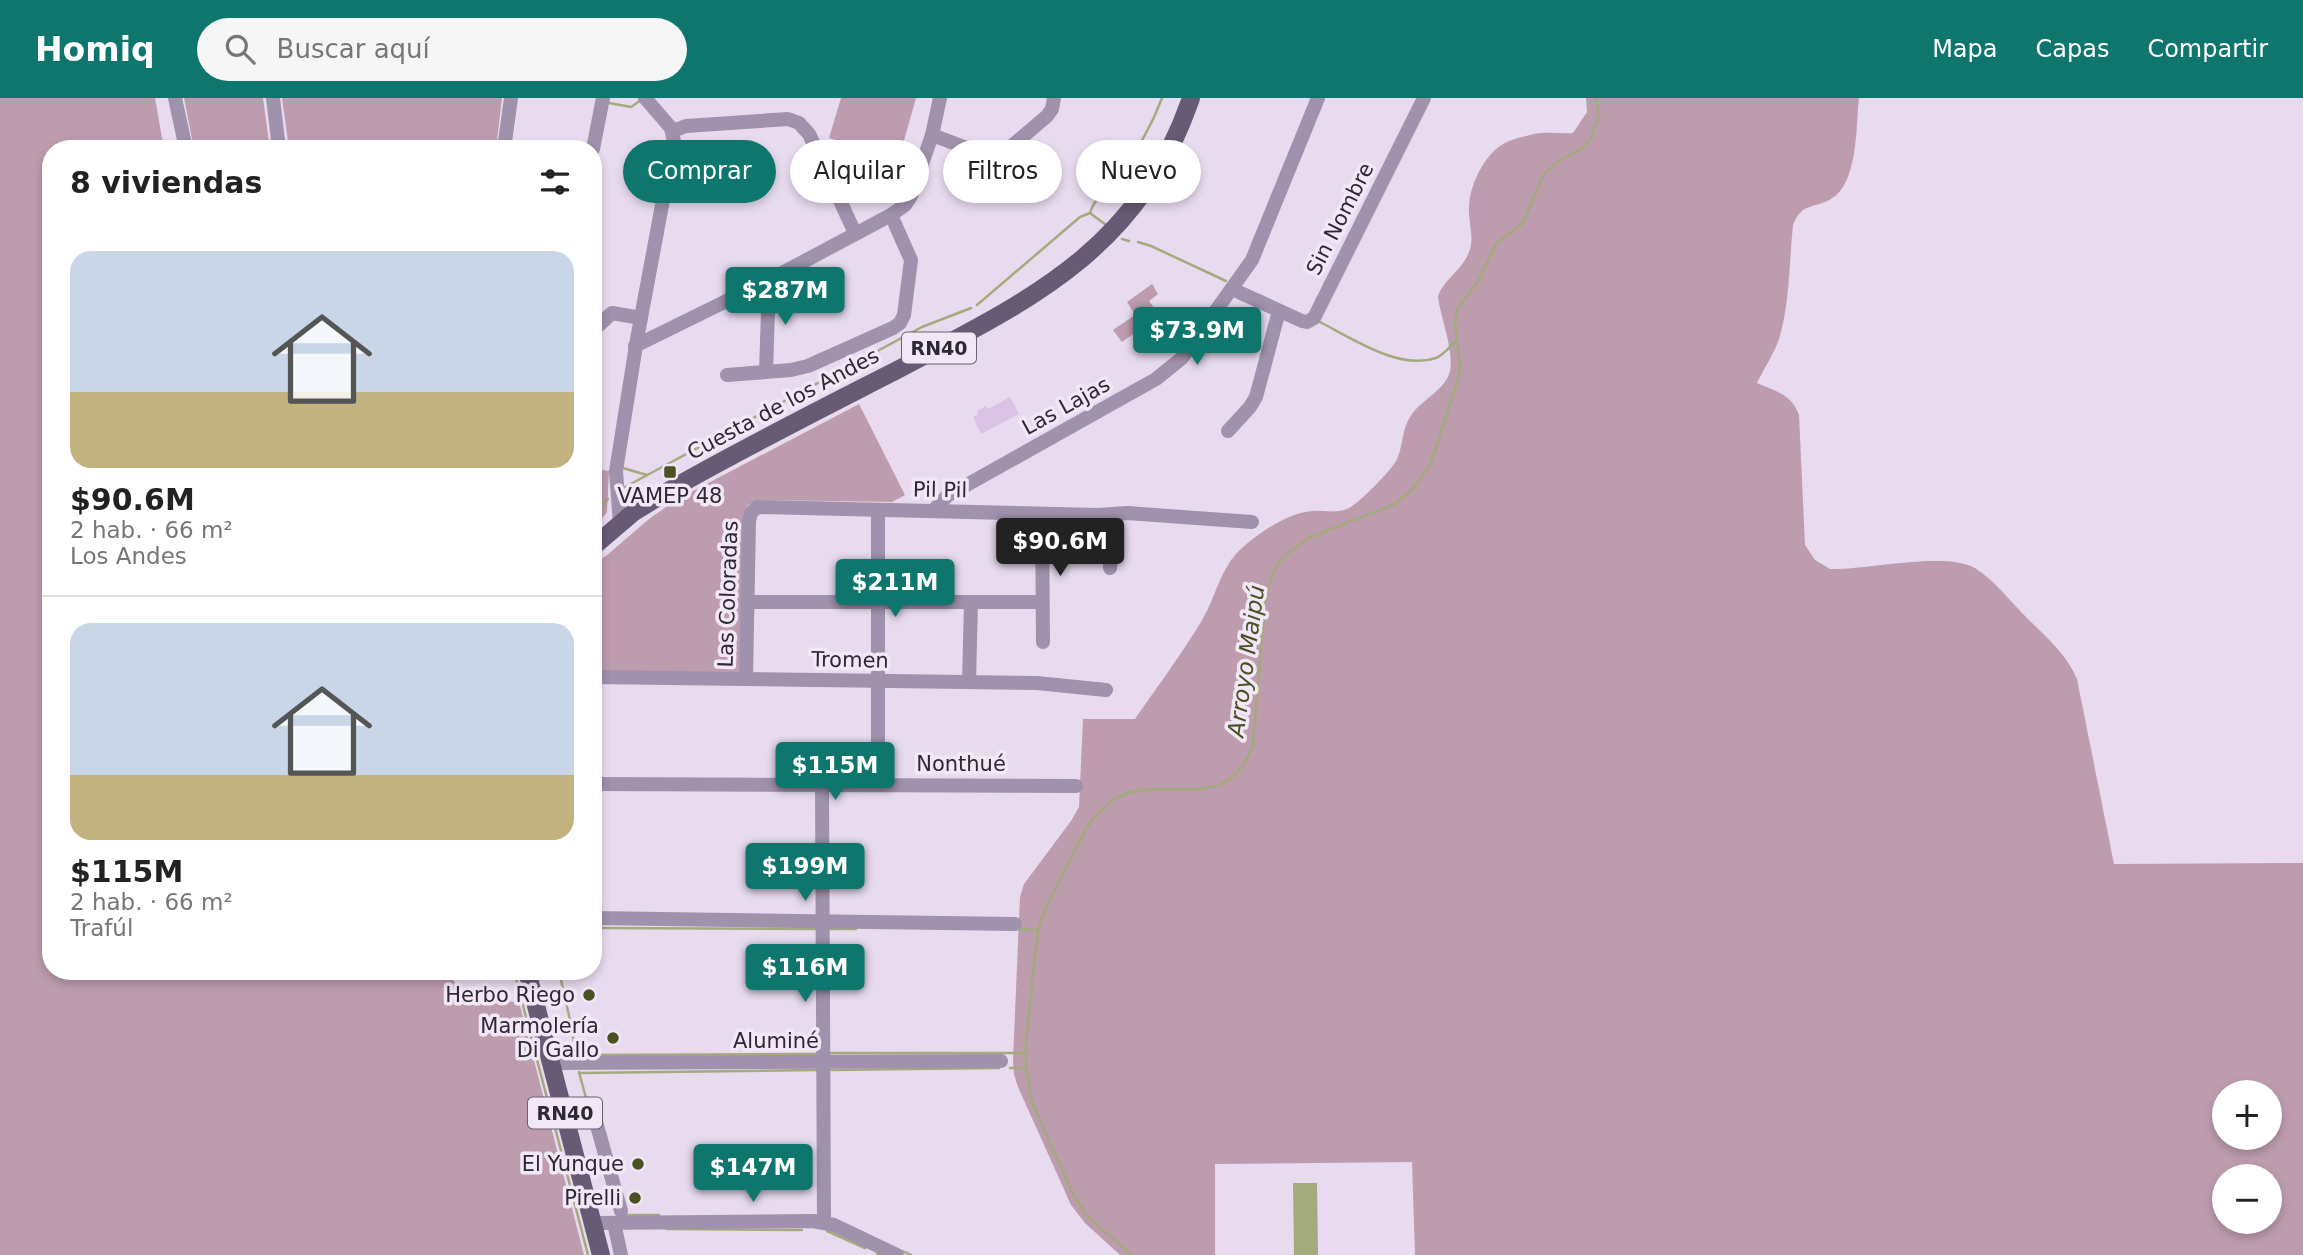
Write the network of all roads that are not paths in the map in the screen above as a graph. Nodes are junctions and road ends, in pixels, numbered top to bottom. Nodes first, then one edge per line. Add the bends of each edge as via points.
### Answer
1 (175, 98) edge
2 (273, 98) edge
3 (511, 98) edge
4 (603, 98) edge
5 (645, 98) edge
6 (940, 98) edge
7 (1054, 98) edge
8 (1191, 98) edge
9 (1318, 98) edge
10 (1420, 100) edge
11 (673, 131) junction
12 (932, 135) junction
13 (184, 140) edge
14 (278, 140) edge
15 (505, 140) edge
16 (595, 140) edge
17 (891, 215) junction
18 (855, 233) junction
19 (769, 280) junction
20 (1232, 289) junction
21 (1279, 311) junction
22 (640, 318) junction
23 (602, 321) edge
24 (635, 346) junction
25 (766, 372) junction
26 (727, 375) dead end
27 (1228, 431) dead end
28 (878, 510) junction
29 (752, 511) joint
30 (933, 511) junction
31 (1042, 514) junction
32 (1113, 514) junction
33 (1252, 522) dead end
34 (620, 524) junction
35 (602, 539) edge
36 (1110, 568) dead end
37 (747, 602) junction
38 (878, 602) junction
39 (971, 602) junction
40 (1042, 602) junction
41 (1043, 642) dead end
42 (602, 677) edge
43 (746, 679) junction
44 (878, 681) junction
45 (969, 682) junction
46 (1106, 690) dead end
47 (602, 784) edge
48 (822, 785) junction
49 (878, 785) junction
50 (1076, 786) dead end
51 (602, 918) edge
52 (822, 921) junction
53 (1016, 924) dead end
54 (529, 980) edge
55 (1001, 1061) dead end
56 (823, 1062) junction
57 (552, 1063) junction
58 (567, 1122) junction
59 (618, 1217) junction
60 (594, 1223) junction
61 (824, 1223) junction
62 (601, 1255) edge
63 (621, 1255) edge
64 (897, 1255) edge

1 - 13 street
2 - 14 street
3 - 15 street
4 - 16 street
5 - 11 street
6 - 12 street
7 - 12 street via 1049,113 999,157
8 - 34 main road, Cuesta de los Andes / RN40 via 1165,156 1138,200 1104,240 1064,275 989,321 675,487
9 - 20 street, Las Lajas via 1255,254
10 - 21 street, Sin Nombre via 1315,316 1304,322
11 - 18 street via 686,126 796,121 808,134
11 - 22 street
12 - 17 street via 909,201
17 - 18 street
17 - 25 street via 911,260 901,323 817,363
18 - 19 street
19 - 24 street
19 - 25 street
20 - 21 street, Sin Nombre
20 - 30 street, Las Lajas via 1167,372 947,496
21 - 27 street via 1256,397
22 - 23 street via 612,313
22 - 24 street
24 - 34 street via 615,475
25 - 26 street
28 - 29 street, Pil Pil via 760,507
28 - 30 street, Pil Pil
28 - 38 street
29 - 37 street, Las Coloradas
30 - 31 street, Pil Pil
31 - 32 street, Pil Pil
31 - 40 street
32 - 33 street, Pil Pil
32 - 36 street
34 - 35 main road, Cuesta de los Andes / RN40
37 - 38 street
37 - 43 street, Las Coloradas
38 - 39 street
38 - 44 street
39 - 40 street
39 - 45 street
40 - 41 street
42 - 43 street, Tromen
43 - 44 street, Tromen
44 - 45 street, Tromen
44 - 49 street
45 - 46 street, Tromen
47 - 48 street, Nonthué
48 - 49 street, Nonthué
48 - 52 street
49 - 50 street, Nonthué
51 - 52 street
52 - 53 street
52 - 56 street
54 - 57 main road, RN40
55 - 56 street, Aluminé
56 - 57 street, Aluminé
56 - 61 street
57 - 58 main road, RN40
58 - 59 street via 596,1122
58 - 60 main road, RN40
59 - 60 street
59 - 61 street
59 - 63 street
60 - 62 main road, RN40
61 - 64 street

